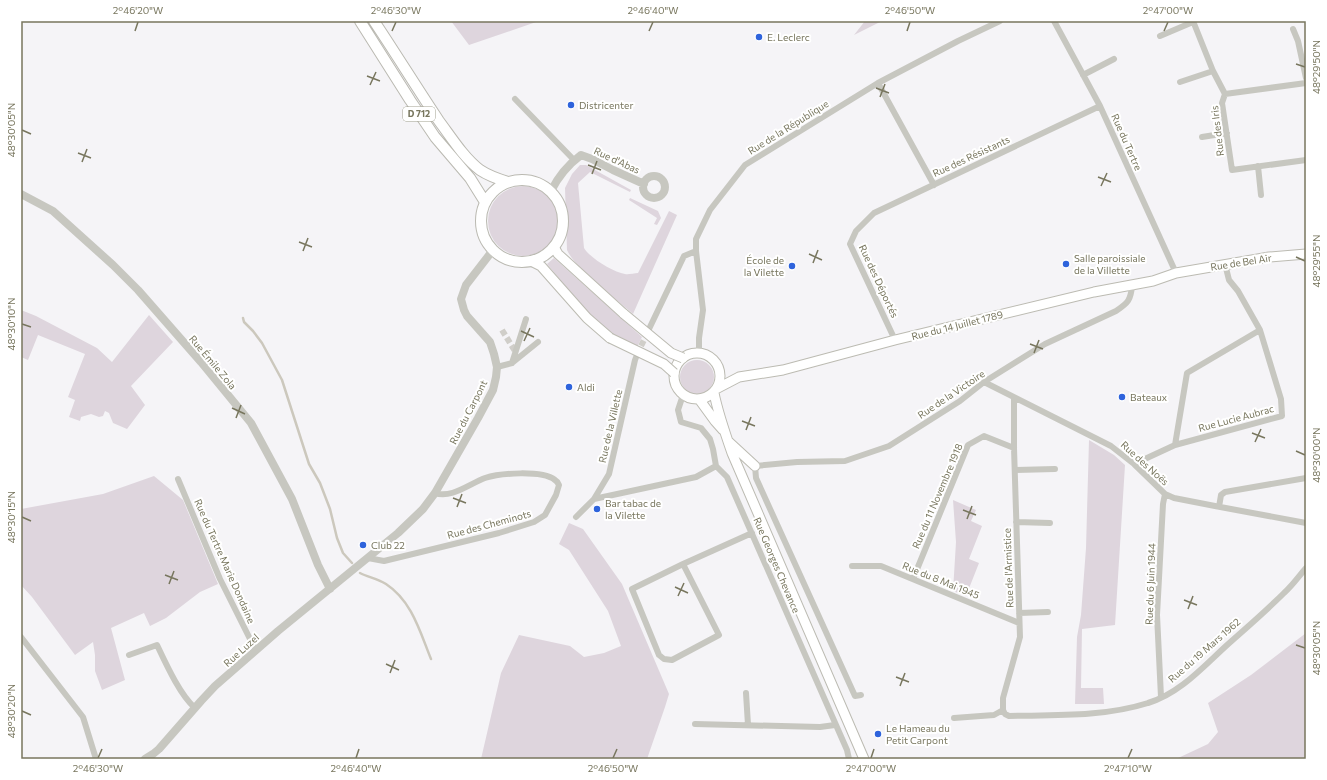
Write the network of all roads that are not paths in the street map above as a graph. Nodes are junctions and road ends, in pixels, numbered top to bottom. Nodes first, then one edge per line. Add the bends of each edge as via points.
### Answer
1 (360, 21) edge
2 (374, 21) edge
3 (1000, 21) edge
4 (1054, 21) edge
5 (1193, 22) edge
6 (1293, 29) dead end
7 (1160, 36) dead end
8 (1114, 59) dead end
9 (1213, 71) junction
10 (1083, 75) junction
11 (1306, 78) edge
12 (1180, 82) dead end
13 (878, 83) junction
14 (1306, 83) edge
15 (1225, 94) junction
16 (515, 99) dead end
17 (1100, 106) junction
18 (1227, 133) junction
19 (1202, 137) dead end
20 (574, 160) junction
21 (1306, 160) edge
22 (1258, 166) junction
23 (508, 182) junction
24 (644, 184) dead end
25 (934, 185) junction
26 (551, 191) junction
27 (21, 194) edge
28 (1261, 195) dead end
29 (485, 202) junction
30 (856, 231) joint
31 (554, 247) junction
32 (493, 250) junction
33 (696, 251) junction
34 (1306, 254) edge
35 (531, 261) junction
36 (1225, 264) junction
37 (1176, 273) junction
38 (1132, 285) junction
39 (526, 319) dead end
40 (649, 329) tunnel mouth
41 (1260, 330) junction
42 (895, 340) junction
43 (538, 342) dead end
44 (699, 353) junction
45 (637, 355) tunnel mouth
46 (683, 358) junction
47 (512, 363) junction
48 (496, 367) junction
49 (720, 368) junction
50 (674, 373) junction
51 (739, 377) junction
52 (984, 382) junction
53 (716, 390) junction
54 (683, 394) junction
55 (1014, 398) junction
56 (699, 399) junction
57 (723, 430) junction
58 (727, 439) junction
59 (1175, 445) junction
60 (1014, 448) junction
61 (1134, 464) junction
62 (716, 466) junction
63 (755, 466) junction
64 (1015, 470) junction
65 (1055, 470) dead end
66 (1306, 478) edge
67 (178, 479) dead end
68 (435, 493) junction
69 (1165, 494) junction
70 (594, 499) junction
71 (1219, 507) junction
72 (576, 517) dead end
73 (1016, 522) junction
74 (1050, 523) dead end
75 (1306, 523) edge
76 (752, 533) junction
77 (368, 558) junction
78 (683, 564) junction
79 (359, 565) joint
80 (852, 566) dead end
81 (1306, 568) edge
82 (913, 579) junction
83 (330, 588) junction
84 (1048, 612) dead end
85 (1019, 613) junction
86 (1019, 623) junction
87 (21, 637) edge
88 (256, 651) junction
89 (129, 655) dead end
90 (746, 693) dead end
91 (861, 695) dead end
92 (1161, 698) junction
93 (195, 708) junction
94 (1003, 710) junction
95 (954, 718) dead end
96 (695, 724) dead end
97 (748, 725) junction
98 (835, 725) junction
99 (863, 757) edge
100 (96, 759) edge
101 (145, 759) edge
102 (849, 759) edge

1 - 29 main road, D 712 via 418,113 470,178
2 - 23 main road, D 712 via 449,135 480,170 493,178
3 - 13 street, Rue de la République
4 - 10 street, Rue du Tertre
5 - 7 street
5 - 9 street, Rue des Iris
6 - 11 street
8 - 10 street
9 - 12 street
9 - 15 street, Rue des Iris
10 - 17 street, Rue du Tertre
13 - 25 street
13 - 33 street, Rue de la République via 745,165 710,210 696,239
14 - 15 street
15 - 18 street, Rue des Iris via 1222,103
16 - 20 street
17 - 25 street, Rue des Résistants
17 - 37 street, Rue du Tertre
18 - 19 street
18 - 22 street, Rue des Iris via 1232,170
20 - 24 street, Rue d'Abas via 581,155 592,158
20 - 26 street via 556,180
21 - 22 street, Rue des Iris
22 - 28 street
23 - 26 main road via 531,180
23 - 29 main road via 499,187
25 - 30 street, Rue des Résistants via 874,213
26 - 31 main road via 563,213 560,237
27 - 83 street, Rue Émile Zola via 53,212 113,265 201,362 251,423 292,499 318,565
29 - 32 main road via 482,227
30 - 42 street, Rue des Déportés via 850,244
31 - 35 main road
31 - 46 main road, bridge via 558,254 624,314 671,354
32 - 35 main road via 504,258
32 - 48 street, Rue du Carpont via 466,285 462,299 467,316 490,342
33 - 40 street via 684,256
33 - 44 street, Rue de la République via 703,310
34 - 36 main road, Rue de Bel Air
35 - 50 main road, bridge via 541,266 587,318 610,338 664,364
36 - 37 main road, Rue de Bel Air
36 - 41 street via 1230,280
37 - 38 main road, Rue du 14 Juillet 1789
38 - 42 main road, Rue du 14 Juillet 1789
38 - 52 street, Rue de la Victoire via 1132,296 1126,305 1045,344
39 - 47 street
41 - 59 street via 1187,373
41 - 59 street, Rue Lucie Aubrac via 1281,399 1282,416
42 - 51 main road, Rue du 14 Juillet 1789 via 783,370
43 - 47 street
44 - 46 main road
44 - 49 main road via 715,360
45 - 70 street, Rue de la Villette via 609,474
46 - 50 main road
47 - 48 street
48 - 68 street, Rue du Carpont via 493,390
49 - 51 main road
49 - 53 main road via 720,382
50 - 54 main road via 676,385
51 - 53 main road, Rue du 14 Juillet 1789
52 - 55 street, Rue des Noës
52 - 63 street, Rue de la Victoire via 960,401 889,446 845,461
53 - 56 main road via 707,398
53 - 57 main road
54 - 56 main road
54 - 62 street via 678,410 681,422 701,428 710,439
55 - 60 street, Rue de l'Armistice
55 - 61 street, Rue des Noës via 1106,443
56 - 57 main road
57 - 58 main road
58 - 63 main road
58 - 99 main road
59 - 61 street, Rue Lucie Aubrac
60 - 64 street, Rue de l'Armistice
60 - 82 street, Rue du 11 Novembre 1918 via 984,436 968,445
61 - 69 street, Rue des Noës
62 - 70 street via 696,477
62 - 76 street, Rue Georges Chevance via 728,477
63 - 91 street, Rue Georges Chevance via 756,478 855,696
64 - 65 street
64 - 73 street, Rue de l'Armistice
66 - 71 street via 1225,492 1221,495
67 - 88 street, Rue du Tertre Marie Dondaine via 220,579
68 - 77 street, Rue du Carpont via 412,520
68 - 77 street, Rue des Cheminots via 449,494 486,478 509,474 541,475 555,480 559,485 545,516 534,522 499,533 384,560
69 - 71 street, Rue des Noës
69 - 92 street, Rue du 6 Juin 1944 via 1157,615
70 - 72 street, Rue de la Villette
71 - 75 street, Rue des Noës
73 - 74 street, Rue de l'Armistice
73 - 85 street, Rue de l'Armistice
76 - 78 street
76 - 98 street, Rue Georges Chevance
77 - 79 street, Rue du Carpont
78 - 78 street via 719,635 672,660 664,659 659,655 632,589
79 - 83 street, Rue Luzel
80 - 82 street, Rue du 8 Mai 1945 via 881,566
81 - 92 street, Rue du 19 Mars 1962 via 1285,592 1182,685
82 - 86 street, Rue du 8 Mai 1945
83 - 88 street, Rue Luzel
84 - 85 street, Rue de l'Armistice
85 - 86 street, Rue de l'Armistice
86 - 94 street, Rue de l'Armistice via 1020,637 1003,698
87 - 100 street via 83,717
88 - 93 street, Rue Luzel via 215,686
89 - 93 street via 157,645 188,701
90 - 97 street
92 - 94 street, Rue du 19 Mars 1962 via 1119,710 1078,714 1009,716
93 - 101 street, Rue Luzel via 160,749
94 - 95 street via 994,715
96 - 97 street
97 - 98 street
98 - 102 street, Rue Georges Chevance

